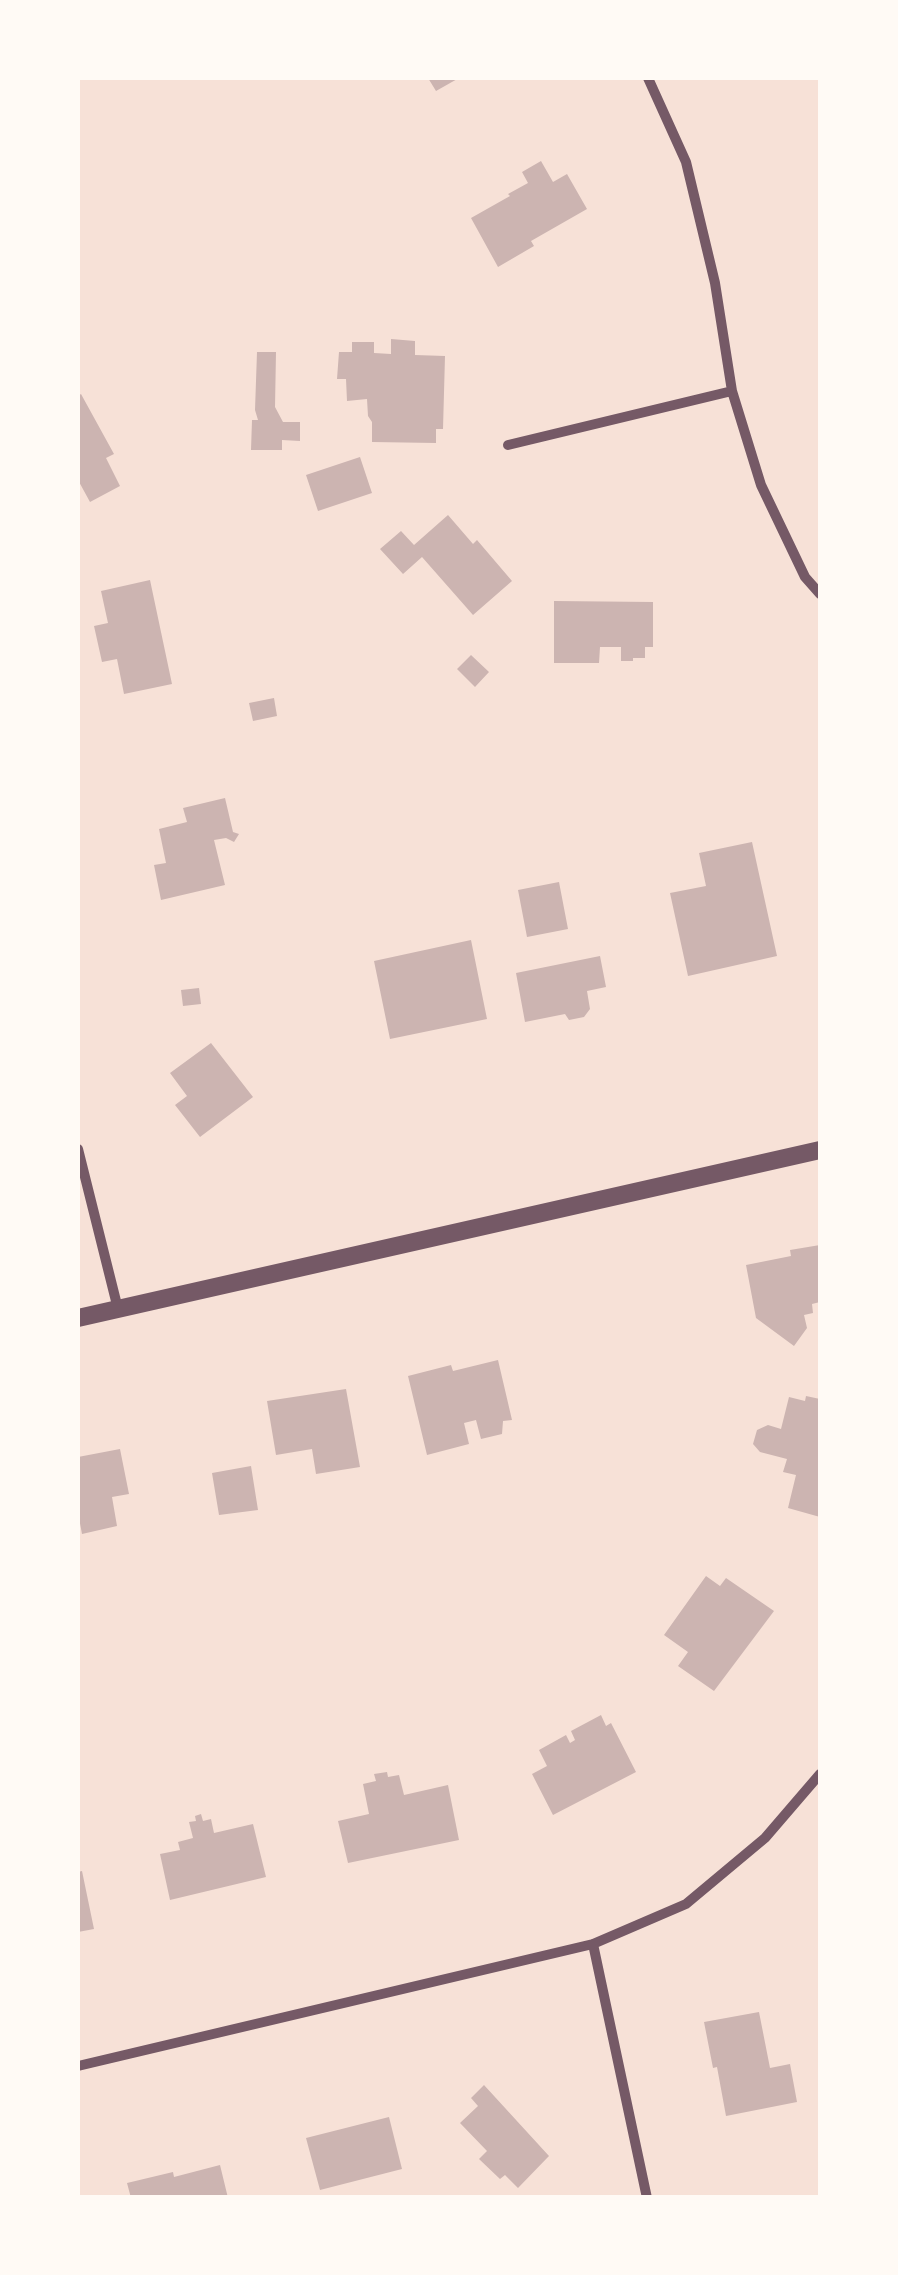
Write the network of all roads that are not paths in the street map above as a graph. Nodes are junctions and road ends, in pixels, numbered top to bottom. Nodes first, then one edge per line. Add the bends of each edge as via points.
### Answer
1 (648, 78) edge
2 (732, 390) junction
3 (508, 445) dead end
4 (820, 594) edge
5 (78, 1150) edge
6 (820, 1150) edge
7 (118, 1308) junction
8 (78, 1318) edge
9 (820, 1774) edge
10 (593, 1944) junction
11 (78, 2066) edge
12 (646, 2198) edge

1 - 2 street via 686,162
2 - 3 street
2 - 4 street via 761,485 805,577
5 - 7 street
6 - 7 street
7 - 8 street
9 - 10 street via 764,1838 686,1904
10 - 11 street
10 - 12 street

